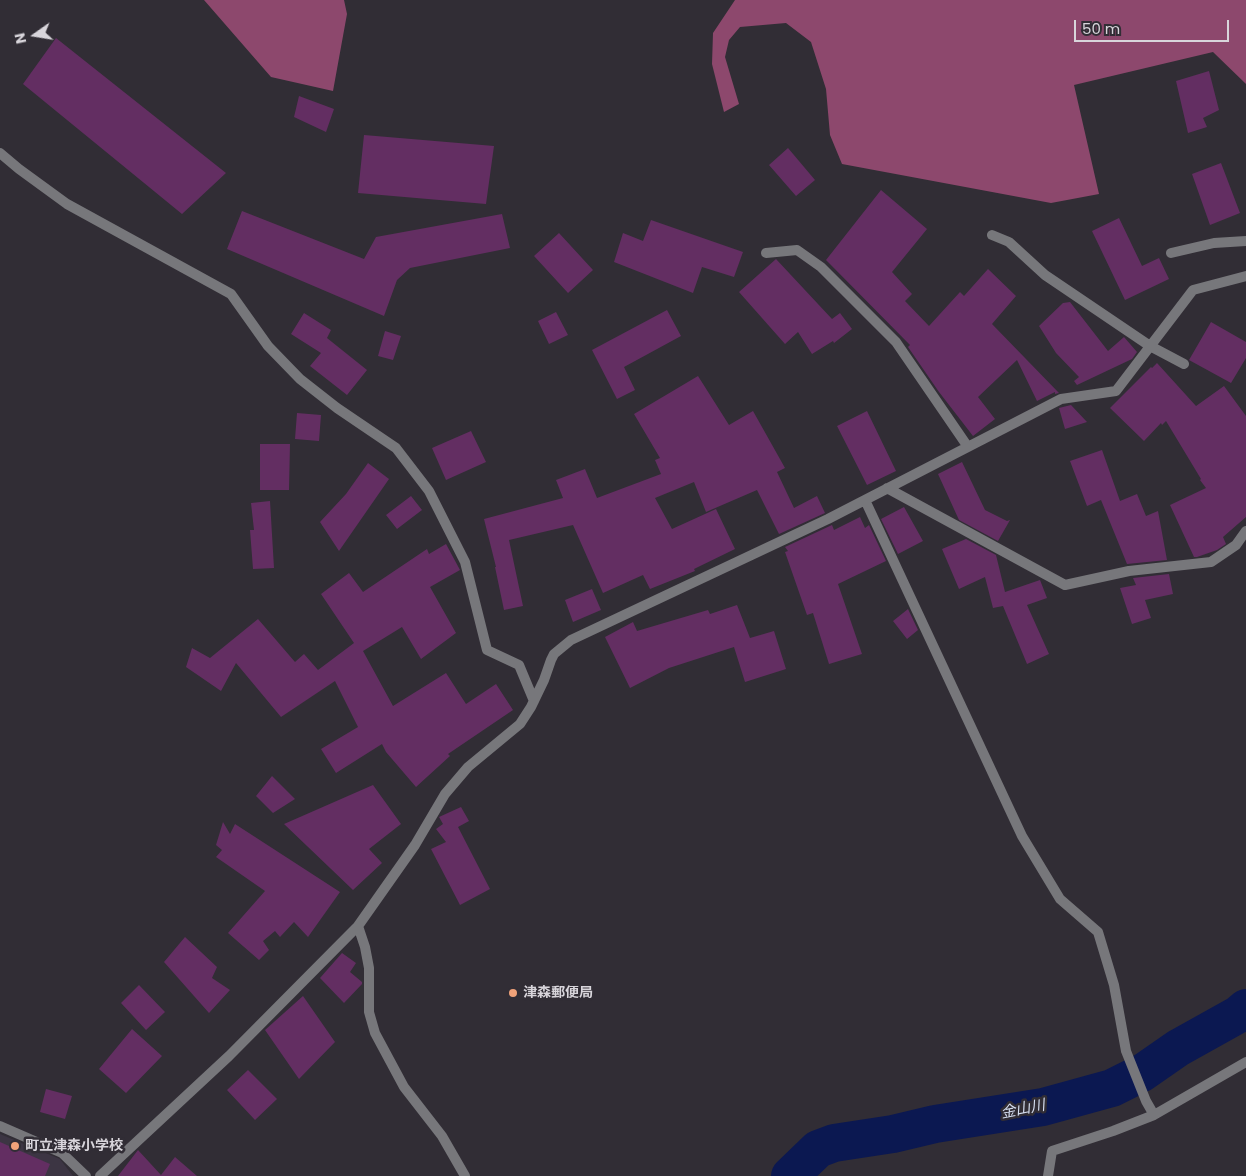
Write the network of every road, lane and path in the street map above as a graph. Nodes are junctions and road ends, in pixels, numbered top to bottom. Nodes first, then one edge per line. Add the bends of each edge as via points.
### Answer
1 (0, 153) edge
2 (992, 235) dead end
3 (1246, 241) edge
4 (766, 253) dead end
5 (1171, 253) dead end
6 (1246, 276) edge
7 (1150, 346) junction
8 (1184, 364) dead end
9 (968, 447) junction
10 (887, 488) junction
11 (865, 500) junction
12 (1246, 531) edge
13 (534, 701) junction
14 (358, 926) junction
15 (1246, 1062) edge
16 (1154, 1115) junction
17 (0, 1126) edge
18 (86, 1176) edge
19 (100, 1176) edge
20 (465, 1176) edge
21 (1048, 1176) edge

1 - 13 street via 67,204 231,294 268,346 300,380 396,448 429,491 464,562 487,650 519,664
2 - 7 street via 1009,242 1044,275
3 - 5 street via 1214,243
4 - 9 street via 797,250 822,267 896,342
6 - 7 street via 1193,290
7 - 8 street
7 - 9 street via 1116,391 1061,399
9 - 10 street
10 - 11 street
10 - 12 street via 1065,585 1129,571 1211,562 1236,545
11 - 13 street via 571,640 554,654
11 - 16 street via 1022,836 1060,898 1098,932 1114,985 1126,1050
13 - 14 street via 520,724 468,767 445,794 415,845
14 - 19 street via 229,1056
14 - 20 street via 369,968 369,1012 374,1033 404,1087 442,1136
15 - 16 street
16 - 21 street via 1052,1151
17 - 18 street via 62,1153

